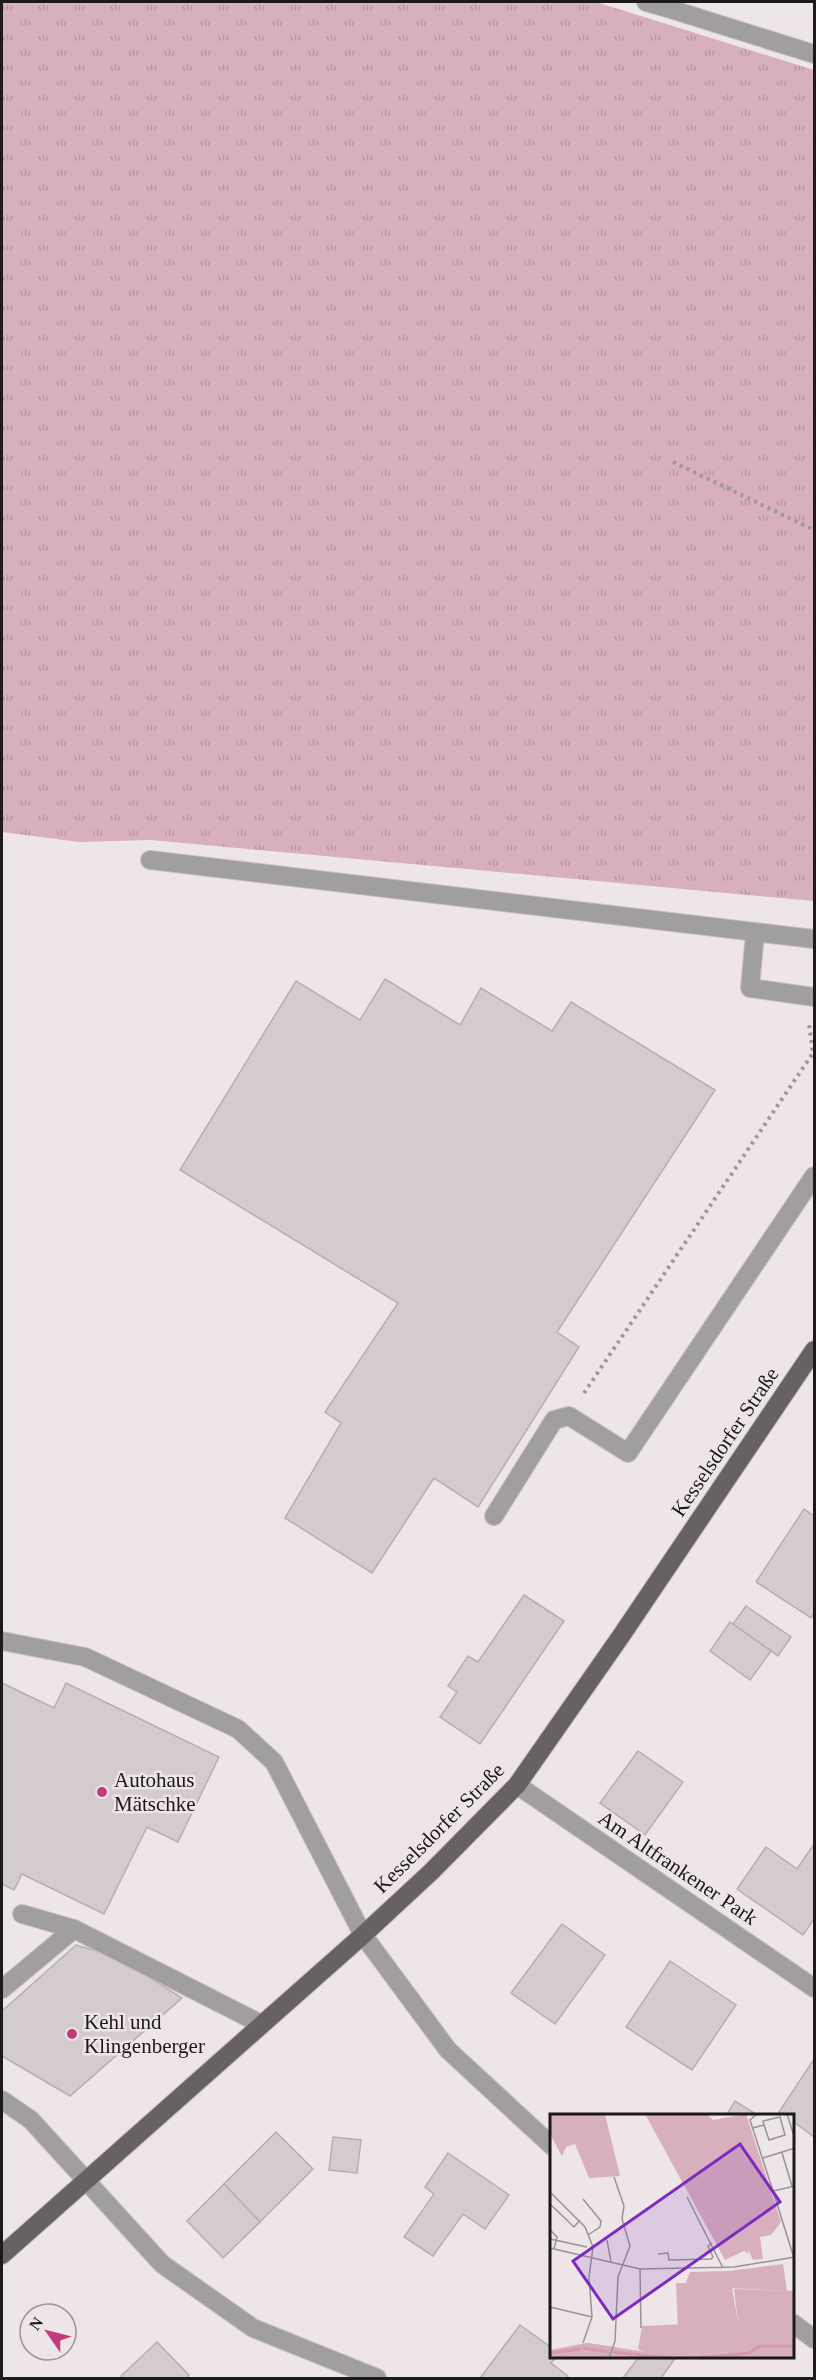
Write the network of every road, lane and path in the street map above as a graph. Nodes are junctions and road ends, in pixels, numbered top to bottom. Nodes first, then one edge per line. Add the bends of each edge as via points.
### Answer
1 (646, 2) edge
2 (668, 5) edge
3 (814, 54) edge
4 (672, 462) dead end
5 (814, 530) edge
6 (150, 860) dead end
7 (755, 933) junction
8 (814, 939) edge
9 (814, 997) edge
10 (808, 1020) dead end
11 (814, 1176) edge
12 (814, 1350) edge
13 (569, 1416) junction
14 (494, 1516) dead end
15 (2, 1641) edge
16 (517, 1785) junction
17 (22, 1914) dead end
18 (74, 1929) junction
19 (363, 1935) junction
20 (814, 1988) edge
21 (2, 1989) edge
22 (261, 2024) junction
23 (2, 2100) edge
24 (550, 2144) edge
25 (86, 2181) junction
26 (2, 2255) edge
27 (795, 2325) edge
28 (814, 2339) edge
29 (376, 2379) edge

1 - 2 street
2 - 3 street
4 - 5 path
6 - 7 street
7 - 8 street
7 - 9 street via 750,988
10 - 13 path via 813,1053
11 - 13 street via 628,1453
12 - 16 main road, Kesselsdorfer Straße
13 - 14 street via 555,1420
15 - 19 street via 85,1657 238,1729 274,1762
16 - 19 main road, Kesselsdorfer Straße
16 - 20 street, Am Altfrankener Park
17 - 18 street
18 - 21 street
18 - 22 street
19 - 22 main road, Kesselsdorfer Straße
19 - 24 street via 448,2050
22 - 25 main road, Kesselsdorfer Straße
23 - 25 street via 31,2120
25 - 26 main road, Kesselsdorfer Straße
25 - 29 street via 162,2264 253,2328
27 - 28 street

